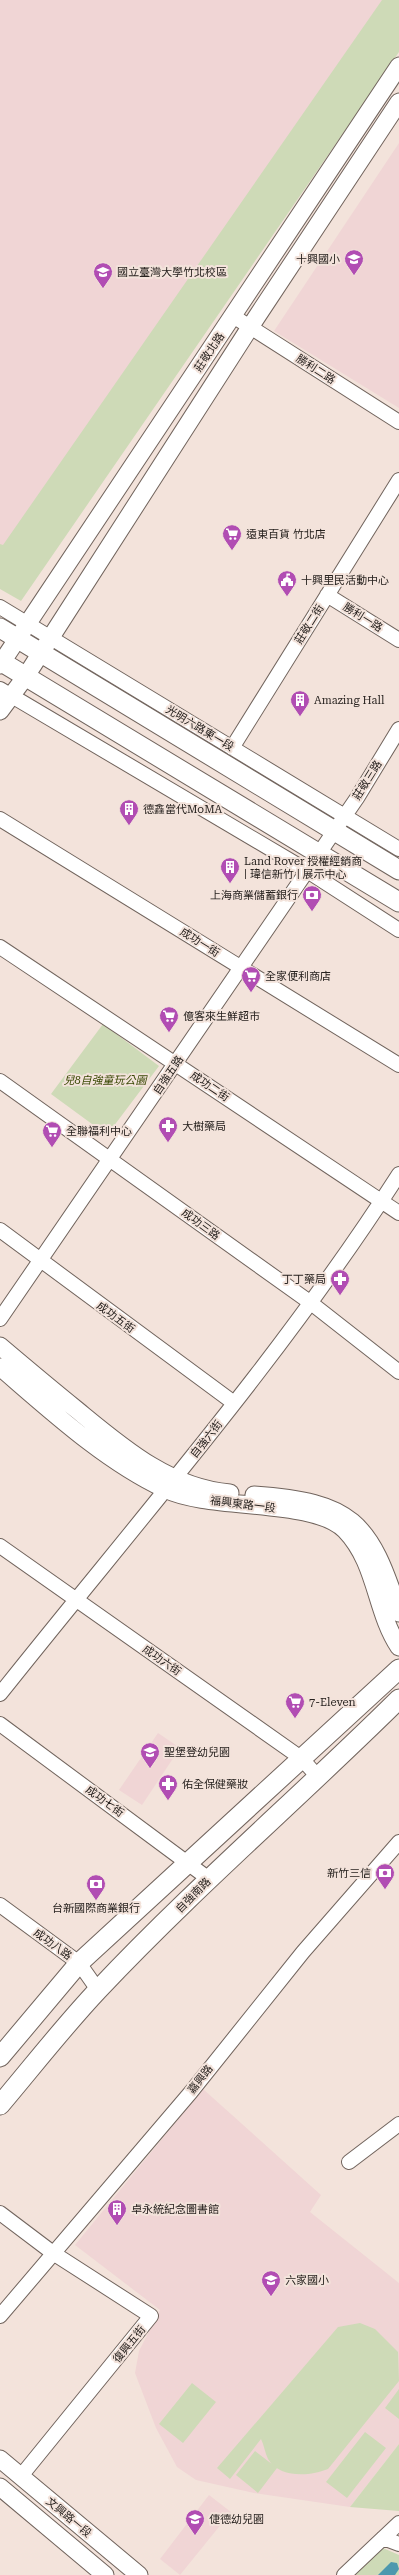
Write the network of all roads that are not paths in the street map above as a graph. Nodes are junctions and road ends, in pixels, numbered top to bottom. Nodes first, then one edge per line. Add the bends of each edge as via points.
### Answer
1 (399, 66) edge
2 (375, 102) junction
3 (397, 110) edge
4 (233, 316) junction
5 (251, 327) junction
6 (399, 422) edge
7 (399, 480) edge
8 (327, 594) junction
9 (0, 607) edge
10 (0, 628) edge
11 (22, 631) junction
12 (399, 640) edge
13 (46, 645) junction
14 (1, 663) edge
15 (26, 676) junction
16 (6, 692) edge
17 (0, 711) edge
18 (399, 728) edge
19 (232, 748) junction
20 (0, 819) edge
21 (338, 823) junction
22 (399, 849) edge
23 (317, 853) junction
24 (306, 870) junction
25 (399, 870) edge
26 (399, 902) edge
27 (399, 930) edge
28 (0, 947) edge
29 (240, 966) junction
30 (176, 1063) junction
31 (399, 1065) edge
32 (0, 1081) edge
33 (111, 1159) junction
34 (399, 1174) edge
35 (382, 1201) junction
36 (399, 1213) edge
37 (0, 1230) edge
38 (40, 1261) junction
39 (311, 1303) junction
40 (0, 1319) edge
41 (0, 1346) edge
42 (0, 1367) edge
43 (399, 1372) edge
44 (234, 1403) junction
45 (170, 1484) junction
46 (0, 1546) edge
47 (76, 1599) junction
48 (399, 1612) edge
49 (399, 1647) edge
50 (399, 1669) edge
51 (0, 1694) edge
52 (399, 1699) edge
53 (0, 1724) edge
54 (301, 1758) junction
55 (319, 1778) junction
56 (399, 1842) edge
57 (188, 1862) junction
58 (209, 1879) junction
59 (0, 1905) edge
60 (79, 1962) junction
61 (98, 1990) junction
62 (0, 2057) edge
63 (0, 2105) edge
64 (399, 2124) edge
65 (349, 2162) dead end
66 (0, 2213) edge
67 (53, 2253) junction
68 (0, 2316) edge
69 (0, 2458) edge
70 (21, 2476) junction
71 (0, 2487) edge
72 (399, 2523) edge
73 (383, 2538) junction
74 (399, 2544) edge
75 (105, 2575) edge
76 (139, 2575) edge
77 (344, 2575) edge

1 - 2 street, 莊敬北路
2 - 3 street
2 - 4 street, 莊敬北路
3 - 5 street, 莊敬北路
4 - 5 street, 勝利二路
4 - 11 street, 莊敬北路
5 - 6 street, 勝利二路
5 - 13 street, 莊敬北路
7 - 8 street, 莊敬二街
8 - 12 street, 勝利一路
8 - 19 street, 莊敬二街
9 - 11 street, 光明六路東一段
10 - 11 main road, 光明六路東一段
11 - 13 main road, 光明六路東一段
11 - 14 street, 莊敬北路
13 - 15 street, 莊敬北路
13 - 19 street, 光明六路東一段
13 - 21 main road, 光明六路東一段
14 - 15 main road
15 - 16 street, 莊敬北路
15 - 23 main road
16 - 17 street, 莊敬北路
16 - 24 street
18 - 21 street, 莊敬三路 via 357,798
19 - 21 street, 光明六路東一段
20 - 29 street, 成功一街
21 - 22 street, 光明六路東一段
21 - 23 street, 自強五路
21 - 25 main road, 光明六路東一段
23 - 24 street, 自強五路
23 - 26 main road
24 - 27 street
24 - 29 street, 自強五路
28 - 30 street, 成功二街
29 - 30 street, 自強五路
29 - 31 street, 成功一街
30 - 33 street, 自強五路
30 - 35 street, 成功二街
32 - 33 street, 成功三路
33 - 38 street, 自強五路
33 - 39 street, 成功三路
34 - 35 street, 自強六街
35 - 36 street, 成功二街
35 - 39 street, 自強六街
37 - 38 street, 成功五街
38 - 40 street, 自強五路
38 - 44 street, 成功五街
39 - 43 street, 成功三路
39 - 44 street, 自強六街
41 - 45 street, 福興東路一段 via 122,1448
42 - 45 street, 福興東路一段 via 52,1412 131,1470
44 - 45 street, 自強六街
45 - 47 street, 自強六街
45 - 48 street, 福興東路一段 via 220,1492 284,1497 343,1514 360,1527 373,1545
45 - 49 street, 福興東路一段 via 216,1503 299,1512 327,1518 339,1526 360,1550 374,1581 388,1630
46 - 47 street, 成功六街
47 - 51 street, 自強六街
47 - 54 street, 成功六街
50 - 54 main road
52 - 55 main road, 自強南路
53 - 57 street, 成功七街
54 - 55 street, 成功六街
54 - 57 main road
55 - 58 main road, 自強南路
56 - 67 street, 嘉興路 via 303,1952 190,2092
57 - 58 street, 成功七街
57 - 60 main road
58 - 61 main road, 自強南路
59 - 60 street, 成功八路
60 - 61 street, 成功八路
60 - 62 main road
61 - 63 main road, 自強南路
64 - 65 street
66 - 67 street, 復興五街
67 - 68 street, 嘉興路
67 - 70 street, 復興五街 via 151,2316
69 - 70 street, 文興路一段
70 - 76 street, 文興路一段
71 - 75 street, 文興路一段
72 - 73 street
73 - 74 street
73 - 77 street

